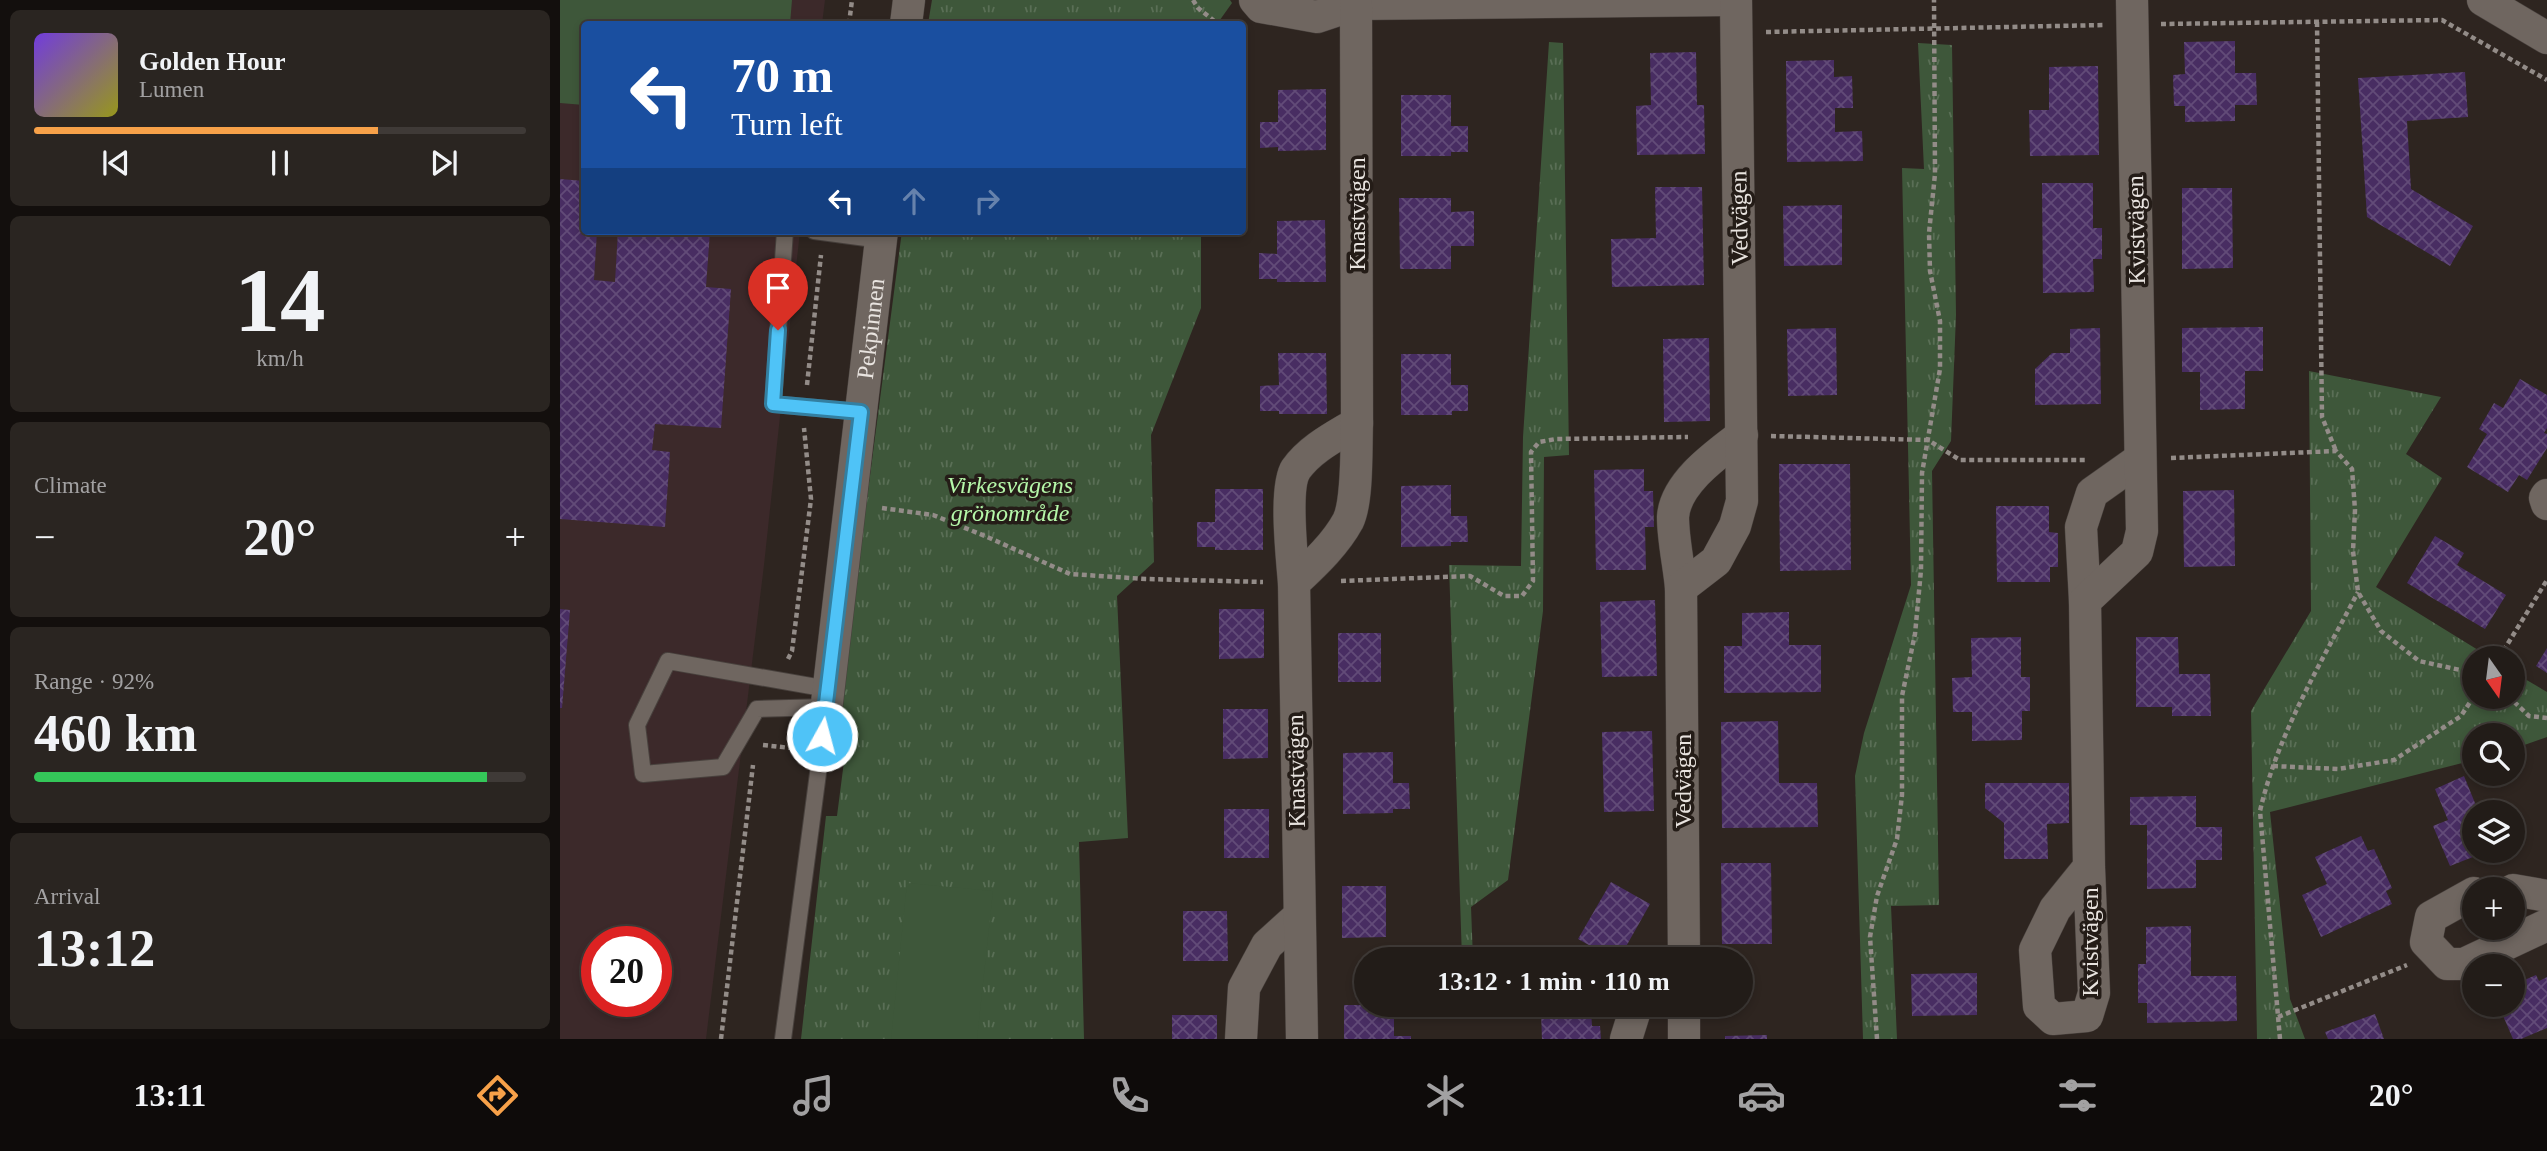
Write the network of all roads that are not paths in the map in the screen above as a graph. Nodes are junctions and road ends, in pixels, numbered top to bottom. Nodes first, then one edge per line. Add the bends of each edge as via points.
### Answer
1 (909, 0) edge
2 (1255, 0) edge
3 (1729, 0) edge
4 (1737, 0) edge
5 (2483, 0) edge
6 (1356, 4) junction
7 (2132, 12) edge
8 (906, 21) edge
9 (2547, 38) edge
10 (785, 235) edge
11 (882, 235) edge
12 (861, 412) junction
13 (1357, 423) junction
14 (1742, 435) junction
15 (2140, 460) junction
16 (2547, 495) edge
17 (2547, 504) edge
18 (1294, 583) junction
19 (1681, 588) junction
20 (2085, 601) junction
21 (826, 705) junction
22 (2090, 867) dead end
23 (2525, 892) edge
24 (2547, 896) edge
25 (2462, 900) edge
26 (1298, 917) junction
27 (2547, 925) edge
28 (2525, 935) edge
29 (2515, 940) edge
30 (1684, 946) edge
31 (1633, 1017) edge
32 (1684, 1017) edge
33 (783, 1039) edge
34 (1241, 1039) edge
35 (1301, 1039) edge
36 (1626, 1039) edge
37 (1684, 1039) edge

1 - 8 street
2 - 6 street via 1261,7 1317,17
3 - 6 street
4 - 14 street, Vedvägen
5 - 9 street
6 - 13 street, Knastvägen
7 - 15 street, Kvistvägen
10 - 12 lane via 773,404
11 - 12 street, Pekpinnen
12 - 21 street, Pekpinnen
13 - 18 street, Knastvägen via 1349,520
13 - 18 street, Knastvägen via 1313,450 1294,471 1290,499
14 - 19 street, Vedvägen via 1742,501 1735,526 1716,561
14 - 19 street, Vedvägen via 1704,464 1679,495 1673,516
15 - 20 street, Kvistvägen via 2142,531 2137,552
15 - 20 street, Kvistvägen via 2092,493 2081,527
16 - 17 street
18 - 26 street, Knastvägen
19 - 30 street, Vedvägen
20 - 22 street, Kvistvägen
21 - 21 lane via 777,680 668,661 637,725 643,774 723,767 757,709
21 - 33 lane
23 - 24 street
25 - 29 street via 2431,917 2426,942 2447,964 2464,964
26 - 34 street via 1267,945 1244,988
26 - 35 street, Knastvägen
27 - 28 street
31 - 36 street
32 - 37 street

